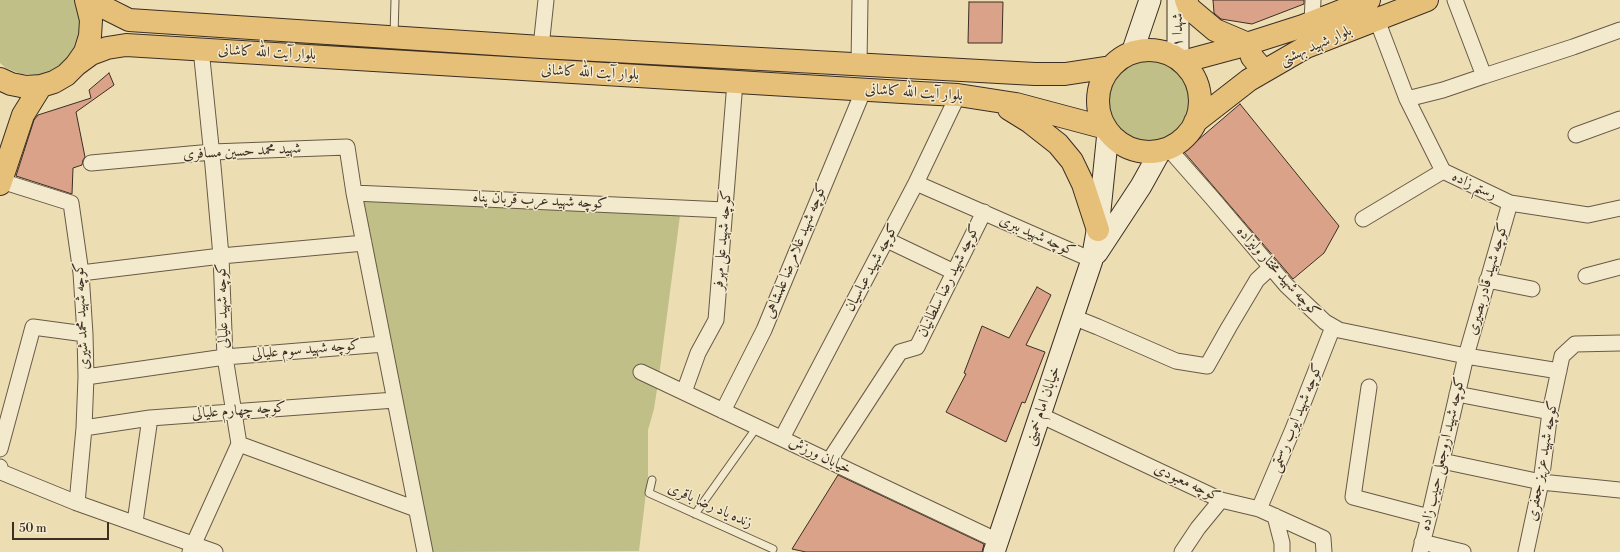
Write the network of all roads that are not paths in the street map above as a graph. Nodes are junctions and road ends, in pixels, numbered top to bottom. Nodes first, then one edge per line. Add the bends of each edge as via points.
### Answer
1 (86, 0) edge
2 (94, 0) edge
3 (395, 0) edge
4 (546, 0) edge
5 (860, 0) edge
6 (1150, 0) edge
7 (1154, 0) edge
8 (1313, 0) edge
9 (1427, 0) edge
10 (1455, 0) edge
11 (1181, 3) edge
12 (1373, 10) edge
13 (1312, 22) junction
14 (191, 24) junction
15 (1620, 30) edge
16 (394, 38) junction
17 (1248, 44) junction
18 (173, 47) junction
19 (541, 48) junction
20 (201, 49) junction
21 (1132, 53) junction
22 (1180, 61) junction
23 (859, 64) junction
24 (76, 65) junction
25 (1111, 67) junction
26 (922, 68) junction
27 (1264, 71) junction
28 (1484, 76) junction
29 (0, 79) edge
30 (735, 82) junction
31 (41, 86) junction
32 (864, 89) junction
33 (919, 93) junction
34 (958, 95) junction
35 (1407, 99) junction
36 (996, 101) junction
37 (1620, 118) edge
38 (1195, 122) junction
39 (1107, 130) junction
40 (1576, 135) dead end
41 (1164, 150) junction
42 (212, 152) junction
43 (4, 155) edge
44 (91, 163) dead end
45 (1443, 171) junction
46 (0, 183) edge
47 (916, 183) junction
48 (354, 193) junction
49 (1510, 203) junction
50 (1620, 208) edge
51 (725, 210) junction
52 (984, 212) junction
53 (1363, 220) dead end
54 (1098, 230) junction
55 (887, 240) junction
56 (364, 243) junction
57 (221, 256) junction
58 (1092, 260) junction
59 (1271, 267) junction
60 (1620, 267) edge
61 (954, 272) junction
62 (81, 273) junction
63 (1586, 276) dead end
64 (1487, 280) junction
65 (1532, 289) dead end
66 (1073, 318) junction
67 (1333, 326) junction
68 (85, 334) junction
69 (1620, 343) edge
70 (384, 344) junction
71 (1466, 356) junction
72 (224, 357) junction
73 (1559, 371) junction
74 (641, 372) dead end
75 (86, 377) junction
76 (1369, 387) dead end
77 (684, 392) junction
78 (1457, 394) junction
79 (395, 400) junction
80 (723, 411) junction
81 (233, 412) junction
82 (1550, 412) junction
83 (1040, 415) junction
84 (150, 418) junction
85 (757, 427) junction
86 (84, 428) junction
87 (782, 438) junction
88 (239, 444) junction
89 (0, 449) edge
90 (829, 461) junction
91 (1442, 461) junction
92 (0, 467) edge
93 (652, 480) dead end
94 (1541, 482) junction
95 (1620, 490) edge
96 (1221, 500) junction
97 (77, 503) junction
98 (416, 509) junction
99 (1259, 509) junction
100 (695, 514) junction
101 (1276, 516) junction
102 (1429, 517) junction
103 (135, 522) junction
104 (996, 546) edge
105 (1421, 547) edge
106 (192, 548) edge
107 (773, 549) dead end
108 (215, 552) edge
109 (425, 552) edge
110 (1182, 552) edge
111 (1282, 552) edge
112 (1324, 552) edge
113 (1463, 552) edge
114 (1526, 552) edge

1 - 24 main road via 91,20 90,36 85,52
2 - 14 main road, بلوار آیت الله کاشانی via 129,20
3 - 16 lane
4 - 19 street
5 - 23 street
6 - 21 main road, شهدا ۱
7 - 11 main road via 1162,9 1171,11
8 - 13 street
9 - 12 main road, بلوار شهید بهشتی
10 - 28 street
11 - 17 main road via 1215,30
11 - 22 main road, شهدا ۱
12 - 13 main road, بلوار شهید بهشتی
12 - 27 main road, بلوار شهید بهشتی
12 - 35 street, رستم زاده
13 - 17 main road, بلوار شهید بهشتی
14 - 16 main road, بلوار آیت الله کاشانی
14 - 18 main road via 180,27 171,37
15 - 28 street
16 - 19 main road, بلوار آیت الله کاشانی
17 - 22 main road, بلوار شهید بهشتی
17 - 27 main road via 1252,57
18 - 20 main road, بلوار آیت الله کاشانی
18 - 24 main road, بلوار آیت الله کاشانی via 126,45 108,48 91,54
19 - 23 main road, بلوار آیت الله کاشانی
20 - 30 main road, بلوار آیت الله کاشانی
20 - 42 street, کوچه شهید علیالی
21 - 22 main road via 1156,50
21 - 25 main road
22 - 38 main road via 1197,83 1200,96
23 - 26 main road, بلوار آیت الله کاشانی
24 - 31 main road via 66,75
25 - 26 main road, بلوار آیت الله کاشانی via 1065,74
25 - 39 main road via 1103,78 1098,97 1100,116
26 - 33 main road
27 - 38 main road, بلوار شهید بهشتی via 1248,80
28 - 35 street
29 - 31 main road via 26,87
30 - 32 main road, بلوار آیت الله کاشانی
30 - 51 street, کوچه شهید علی مهرفر
31 - 43 main road via 23,114
32 - 33 main road, بلوار آیت الله کاشانی
32 - 80 street, کوچه شهید غلامرضا علمشاهی via 764,330
33 - 34 main road, بلوار آیت الله کاشانی
34 - 36 main road, بلوار آیت الله کاشانی
34 - 47 street, کوچه شهید عباسیان
35 - 45 street, رستم زاده
36 - 39 main road, بلوار آیت الله کاشانی via 1016,104
36 - 54 main road via 1030,122 1058,144 1072,161 1083,184
37 - 40 street
38 - 41 main road via 1184,138
39 - 41 main road via 1117,141 1138,151
39 - 54 main road
41 - 58 main road
41 - 59 street, کوچه شهید مختار ولیزاده via 1213,199
42 - 44 street, شهید محمد حسین مسافری
42 - 48 street, شهید محمد حسین مسافری via 347,148
42 - 57 street, کوچه شهید علیالی
43 - 46 main road
45 - 49 street, رستم زاده
45 - 53 street
46 - 62 street, کوچه شهید محمد شیری via 71,203
47 - 52 street, کوچه شهید ببری
47 - 55 street, کوچه شهید عباسیان
48 - 51 street, کوچه شهید عرب قربان پناه
48 - 56 street
49 - 50 street, رستم زاده via 1588,215
49 - 64 street, کوچه شهید قادر بصیری
51 - 77 street, کوچه شهید علی مهرفر via 716,320 698,353
52 - 58 street, کوچه شهید ببری
52 - 61 street, کوچه شهید رضا سلطانیان
54 - 58 main road
55 - 61 street
55 - 87 street, کوچه شهید عباسیان
56 - 57 street
56 - 70 street
57 - 62 street
57 - 72 street, کوچه شهید علیالی
58 - 66 main road, خیابان امام خمینی
59 - 66 street via 1257,280 1207,366 1176,361
59 - 67 street, کوچه شهید مختار ولیزاده via 1325,322
60 - 63 street
61 - 90 street, کوچه شهید رضا سلطانیان via 917,347 900,352
62 - 68 street, کوچه شهید محمد شیری
64 - 65 street
64 - 71 street, کوچه شهید قادر بصیری
66 - 83 main road, خیابان امام خمینی
67 - 71 street, کوچه شهید مختار ولیزاده via 1339,330
67 - 99 street, کوچه شهید ایوب رستمی
68 - 75 street, کوچه شهید محمد شیری
68 - 89 street via 33,327
69 - 73 street, کوچه شهید عزیز جعفری via 1575,344 1562,356
70 - 72 street, کوچه شهید سوم علیالی
70 - 79 street
71 - 73 street, کوچه شهید مختار ولیزاده
71 - 78 street, کوچه شهید اروجعلی حبیب زاده
72 - 75 street, کوچه شهید سوم علیالی
72 - 81 street, کوچه شهید علیالی
73 - 82 street, کوچه شهید عزیز جعفری
74 - 77 street, خیابان ورزش
75 - 86 street, کوچه شهید محمد شیری
76 - 102 street via 1353,497
77 - 80 street, خیابان ورزش
78 - 82 street
78 - 91 street, کوچه شهید اروجعلی حبیب زاده
79 - 81 street, کوچه چهارم علیالی
79 - 98 street
80 - 85 street, خیابان ورزش
81 - 84 street, کوچه چهارم علیالی
81 - 88 street, کوچه شهید علیالی
82 - 94 street, کوچه شهید عزیز جعفری
83 - 96 street, کوچه معبودی
83 - 104 main road, خیابان امام خمینی
84 - 86 street, کوچه چهارم علیالی
84 - 103 street
85 - 87 street, خیابان ورزش
85 - 100 lane
86 - 97 street, کوچه شهید محمد شیری
87 - 90 street, خیابان ورزش
88 - 98 street
88 - 106 street
90 - 104 street, خیابان ورزش
91 - 94 street
91 - 102 street, کوچه شهید اروجعلی حبیب زاده
92 - 97 street via 1,472
93 - 100 lane, زنده یاد رضا باقری via 649,493
94 - 95 street
94 - 114 street, کوچه شهید عزیز جعفری
96 - 99 street, کوچه معبودی
96 - 110 street
97 - 103 street
98 - 109 street
99 - 101 street, کوچه معبودی
100 - 107 lane, زنده یاد رضا باقری
101 - 111 street
101 - 112 street, کوچه معبودی via 1323,538
102 - 105 street, کوچه شهید اروجعلی حبیب زاده
103 - 106 street
105 - 113 street
106 - 108 street

